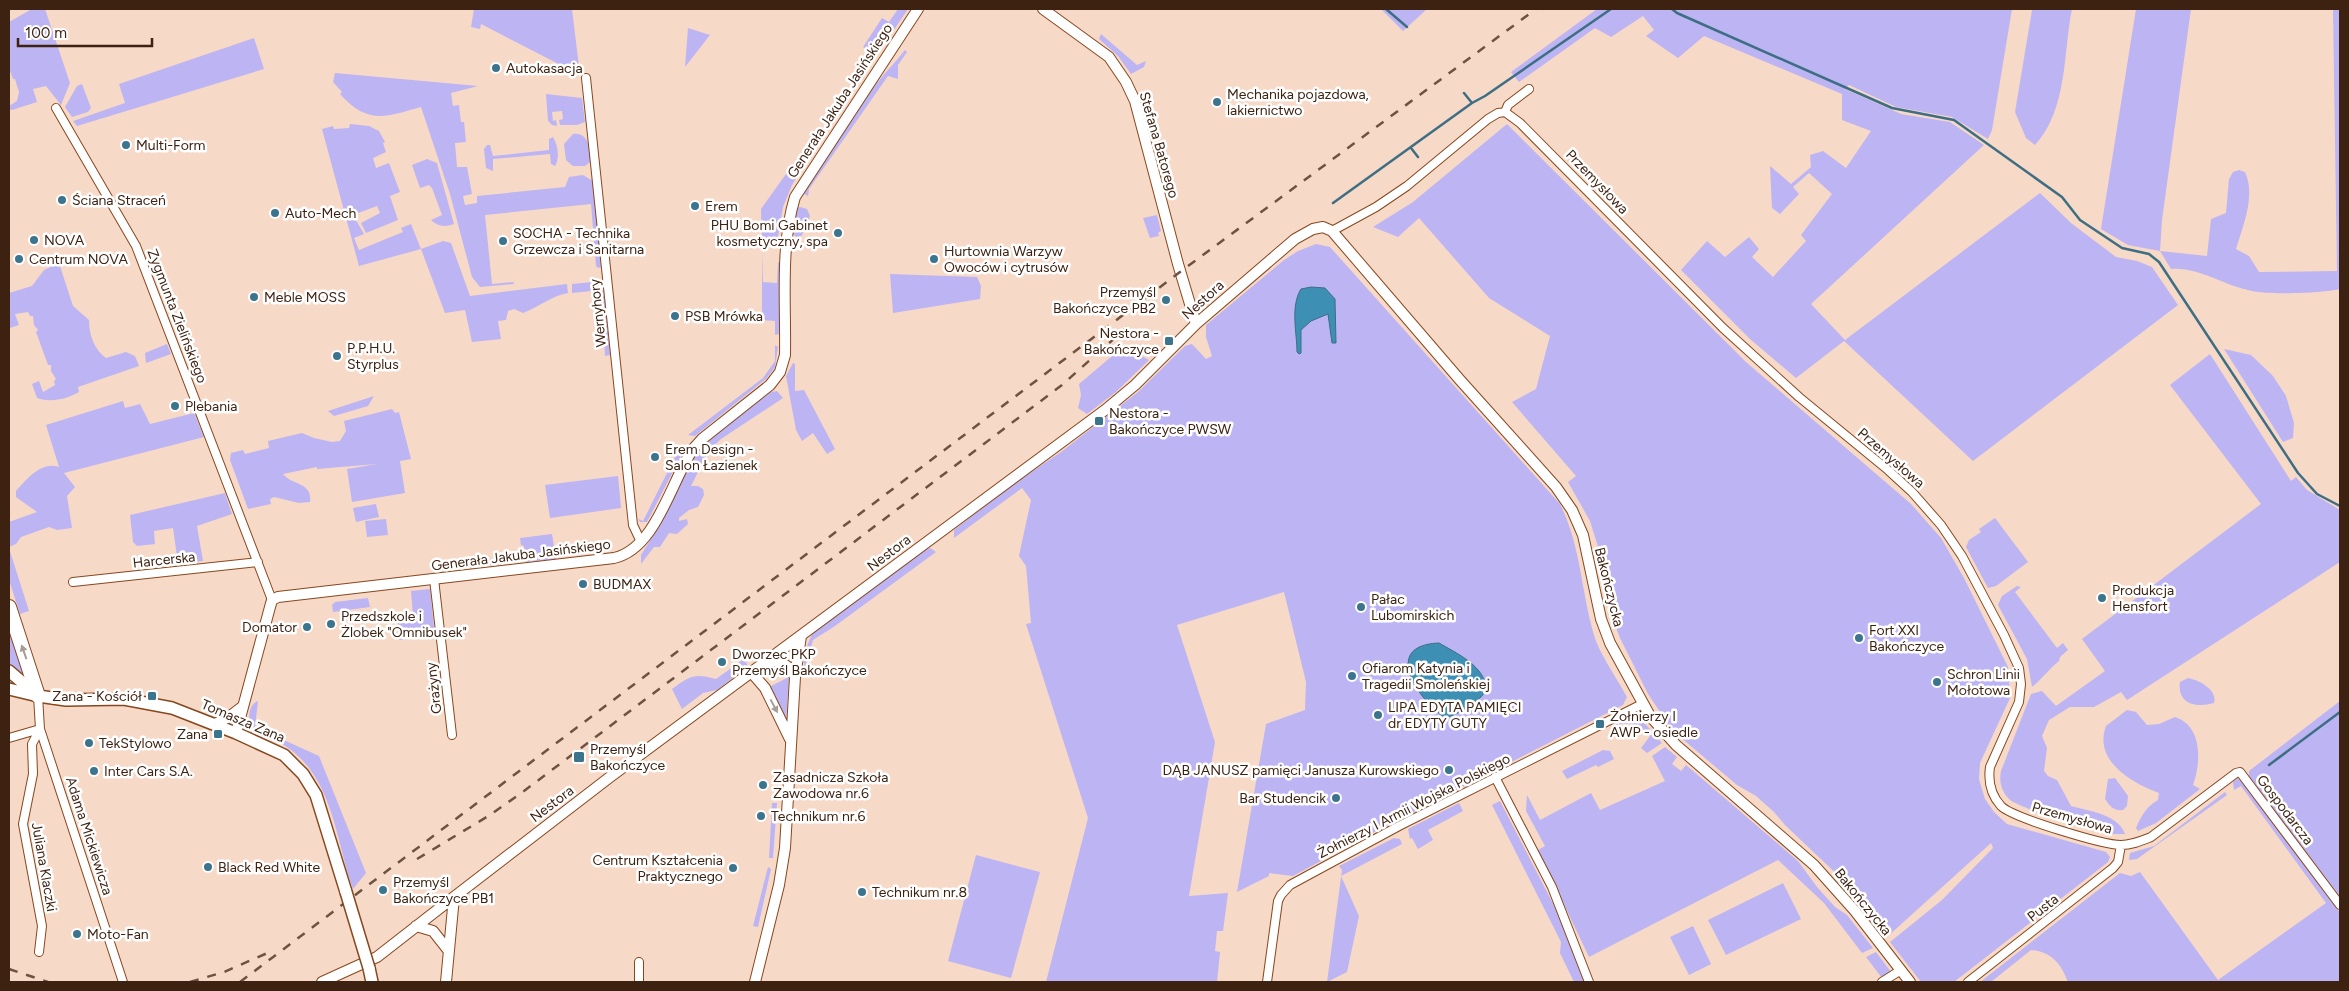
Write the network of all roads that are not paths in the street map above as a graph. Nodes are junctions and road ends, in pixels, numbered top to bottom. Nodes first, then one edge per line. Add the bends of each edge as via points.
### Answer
1 (918, 9) edge
2 (1043, 9) edge
3 (586, 78) dead end
4 (1530, 89) dead end
5 (56, 108) dead end
6 (1505, 112) junction
7 (1332, 231) junction
8 (1196, 324) junction
9 (641, 542) junction
10 (258, 562) junction
11 (434, 579) junction
12 (73, 582) dead end
13 (272, 600) junction
14 (9, 608) edge
15 (801, 636) junction
16 (767, 661) junction
17 (9, 671) edge
18 (752, 673) junction
19 (795, 677) junction
20 (9, 689) edge
21 (38, 696) junction
22 (1642, 704) junction
23 (242, 707) junction
24 (215, 724) junction
25 (40, 729) junction
26 (236, 732) junction
27 (452, 735) dead end
28 (9, 738) edge
29 (791, 742) junction
30 (1495, 777) junction
31 (2121, 845) junction
32 (454, 897) junction
33 (2340, 905) edge
34 (416, 926) junction
35 (448, 950) junction
36 (39, 952) dead end
37 (639, 962) dead end
38 (1900, 970) junction
39 (124, 982) edge
40 (322, 982) edge
41 (372, 982) edge
42 (446, 982) edge
43 (639, 982) edge
44 (755, 982) edge
45 (1267, 982) edge
46 (1589, 982) edge
47 (1882, 982) edge
48 (1910, 982) edge
49 (1968, 982) edge

1 - 9 street, Generała Jakuba Jasińskiego via 795,196 787,235 785,354 780,372 770,385 694,448 652,528
2 - 8 street, Stefana Batorego via 1104,53 1126,82 1135,101
3 - 9 street, Wernyhory via 633,525
4 - 6 street via 1508,105
5 - 10 street, Zygmunta Zielińskiego via 136,246
6 - 7 street via 1488,119 1391,198
6 - 31 street, Przemysłowa via 1520,123 1760,363 1888,470 1928,508 1958,550 2019,668 2020,702 1990,767 1989,778 1995,799 2012,814
7 - 8 street, Nestora via 1313,229 1295,239
7 - 22 street, Bakończycka via 1556,487 1572,510 1582,535 1606,632
8 - 15 street, Nestora via 1105,410
9 - 11 street, Generała Jakuba Jasińskiego via 633,551 614,558
10 - 12 street, Harcerska
10 - 13 street, Zygmunta Zielińskiego
11 - 13 street, Generała Jakuba Jasińskiego via 289,595
11 - 27 street, Grażyny
13 - 23 street
21 -> 14 highway
15 - 16 street, Nestora
15 - 19 street
16 - 18 street, Nestora
16 - 19 street via 787,665
17 - 21 main road
18 -> 29 street via 765,688
18 - 32 street, Nestora
19 - 29 street
20 - 21 main road, Tomasza Zana
21 - 24 main road, Tomasza Zana via 144,702 172,708
21 - 25 street, Adama Mickiewicza
22 - 30 street, Żołnierzy I Armii Wojska Polskiego
22 - 38 street, Bakończycka via 1676,745 1814,865 1855,911
23 - 24 street
23 - 26 street
24 - 26 main road, Tomasza Zana
25 - 28 street
25 - 36 street, Juliana Klaczki via 32,744 33,774 23,824 42,926
25 - 39 street, Adama Mickiewicza
26 - 41 main road, Tomasza Zana, bridge via 284,756 309,782 320,808
29 - 44 street via 782,866
30 - 45 street, Żołnierzy I Armii Wojska Polskiego via 1284,889 1278,901
30 - 46 street via 1552,887
31 - 33 street, Gospodarcza via 2151,837 2240,772
31 - 49 street, Pusta via 2118,862 2113,868
32 - 34 street, Nestora
32 - 35 street
34 - 35 street via 433,931
34 - 40 street, Nestora via 377,957
35 - 42 street
37 - 43 street
38 - 47 street
38 - 48 street, Bakończycka

